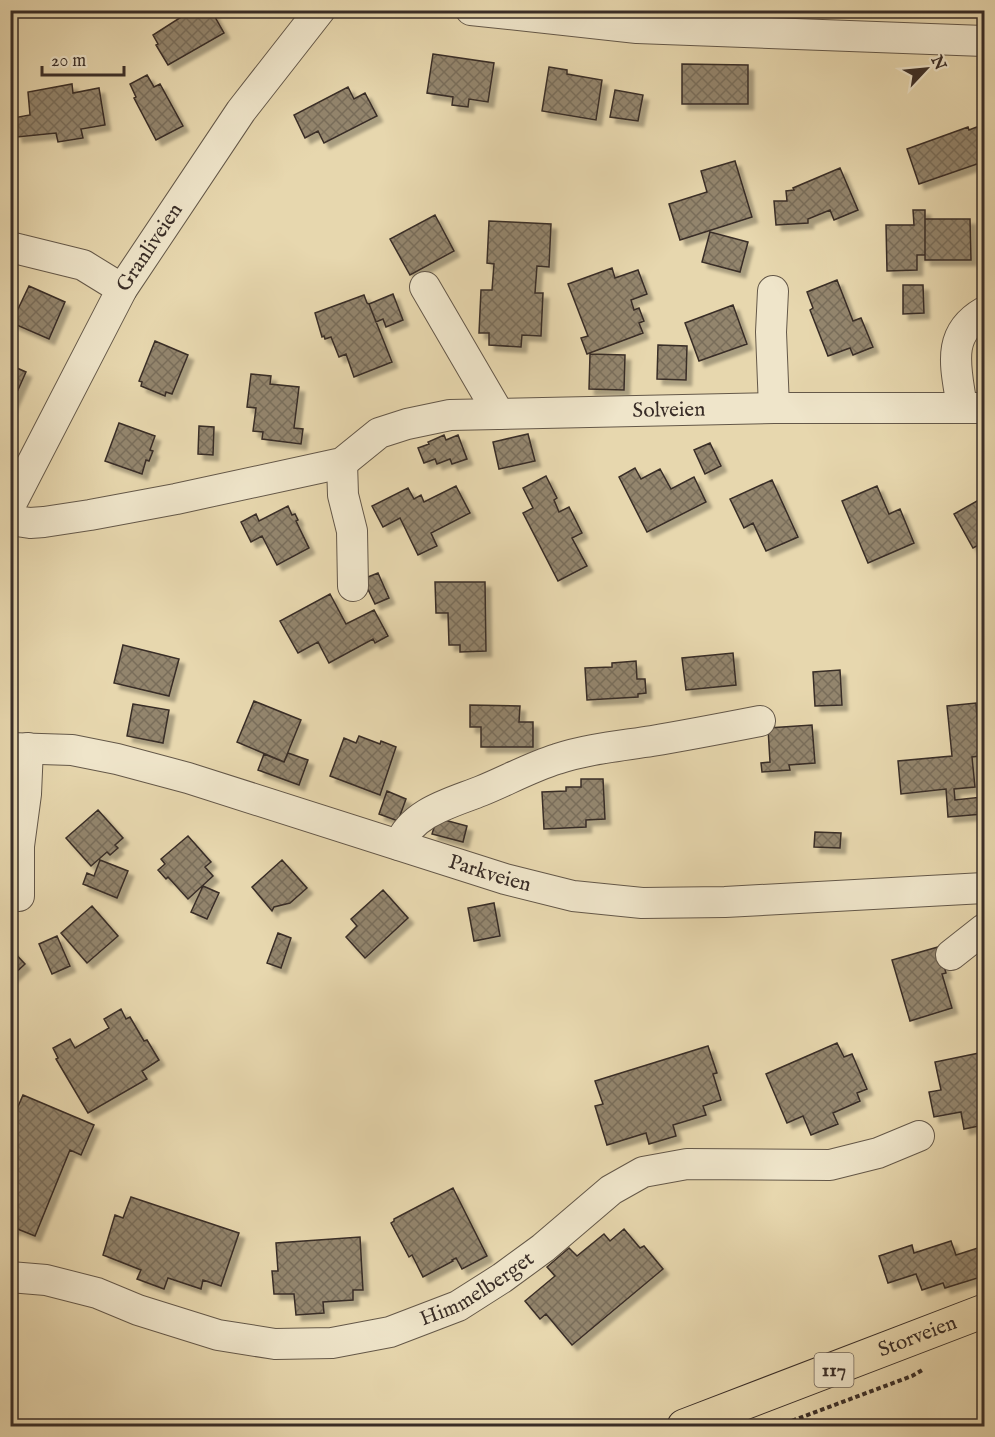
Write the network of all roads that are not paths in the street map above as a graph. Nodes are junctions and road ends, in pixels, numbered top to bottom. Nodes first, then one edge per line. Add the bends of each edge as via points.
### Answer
1 (320, 10) edge
2 (471, 10) edge
3 (984, 41) edge
4 (10, 247) edge
5 (425, 287) dead end
6 (122, 289) junction
7 (773, 291) dead end
8 (984, 312) edge
9 (774, 408) junction
10 (973, 408) edge
11 (499, 414) junction
12 (342, 463) junction
13 (10, 506) edge
14 (10, 520) edge
15 (353, 586) dead end
16 (760, 721) dead end
17 (19, 748) edge
18 (399, 845) junction
19 (984, 888) edge
20 (20, 896) dead end
21 (984, 929) edge
22 (951, 955) dead end
23 (919, 1136) dead end
24 (10, 1277) edge
25 (984, 1311) edge
26 (684, 1426) edge

1 - 6 street, Granliveien via 241,111
2 - 3 street via 638,28
4 - 6 street via 83,265
5 - 11 street
6 - 13 street, Granliveien
7 - 9 street
8 - 10 street, Solveien via 966,327 956,347 956,367
9 - 10 street, Solveien
9 - 11 street, Solveien
11 - 12 street, Solveien via 450,415 406,424 378,433
12 - 14 street via 90,515 30,523
12 - 15 street via 343,495 352,531
16 - 18 street via 557,759 447,803 403,835
17 - 18 street, Parkveien via 72,750 117,759
17 - 20 street via 27,794 19,846
18 - 19 street, Parkveien via 573,896 642,903 724,903
21 - 22 street
23 - 24 street, Himmelberget via 878,1154 830,1164 687,1164 643,1172 611,1190 543,1248 458,1306 390,1332 332,1343 275,1344 218,1335 97,1293 46,1280
25 - 26 main road, Storveien / 117

